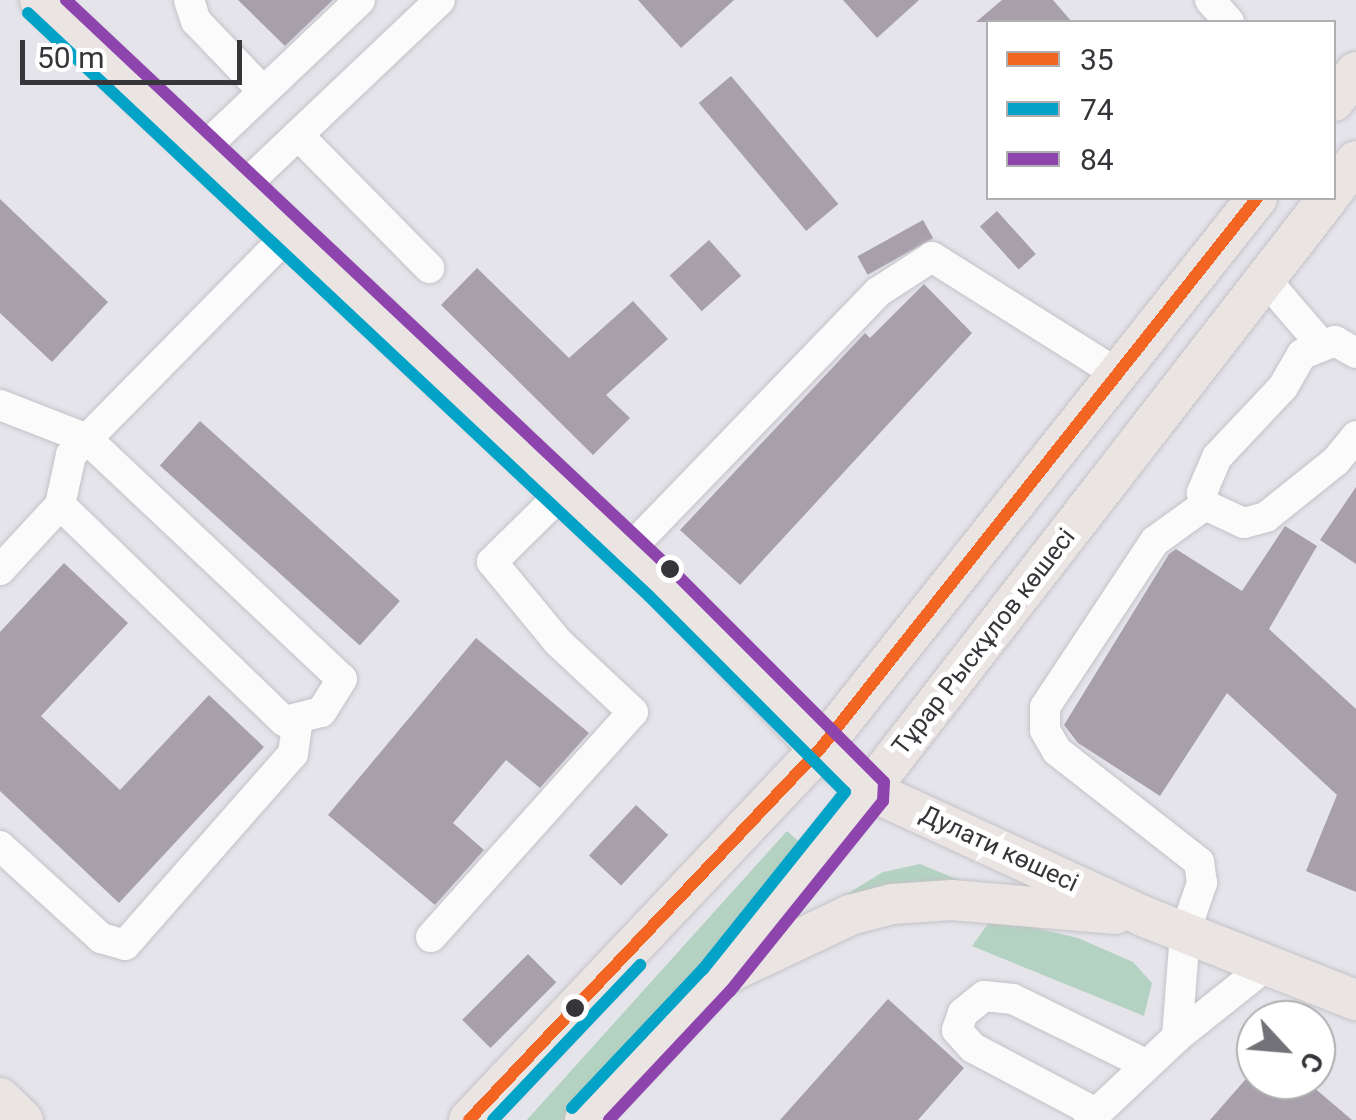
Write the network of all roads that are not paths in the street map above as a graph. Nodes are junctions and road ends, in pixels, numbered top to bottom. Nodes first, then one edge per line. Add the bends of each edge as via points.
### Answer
1 (40, 0) edge
2 (188, 0) edge
3 (360, 0) edge
4 (440, 0) edge
5 (1210, 0) edge
6 (1227, 20) edge
7 (1356, 72) edge
8 (262, 90) junction
9 (1336, 98) edge
10 (298, 134) junction
11 (201, 151) junction
12 (1356, 161) edge
13 (1336, 187) edge
14 (241, 189) junction
15 (1255, 200) edge
16 (1326, 200) edge
17 (289, 234) junction
18 (429, 268) dead end
19 (1264, 280) junction
20 (1320, 342) junction
21 (1356, 353) edge
22 (1118, 374) junction
23 (0, 406) edge
24 (1356, 436) edge
25 (87, 439) junction
26 (563, 492) junction
27 (60, 505) junction
28 (1205, 505) junction
29 (627, 552) junction
30 (0, 570) edge
31 (298, 718) junction
32 (820, 748) junction
33 (870, 790) junction
34 (0, 846) edge
35 (1145, 917) junction
36 (1186, 932) junction
37 (431, 937) dead end
38 (1266, 966) junction
39 (716, 980) junction
40 (1356, 1000) edge
41 (1177, 1037) junction
42 (1147, 1065) junction
43 (0, 1098) edge
44 (1093, 1116) edge
45 (23, 1120) edge
46 (469, 1120) edge
47 (585, 1120) edge

1 - 11 main road, Дулати көшесі
2 - 8 lane via 196,21
3 - 8 lane
4 - 10 lane
5 - 6 lane
7 - 9 main road
8 - 11 lane
10 - 14 lane
10 - 18 lane
11 - 14 main road, Дулати көшесі
12 - 13 main road
14 - 17 main road, Дулати көшесі
15 - 22 main road
16 - 19 main road, Тұрар Рыскұлов көшесі
17 - 25 lane
17 - 26 main road, Дулати көшесі
19 - 20 lane
19 - 33 main road, Тұрар Рыскұлов көшесі
20 - 21 lane via 1334,341
20 - 28 lane via 1302,354 1283,387 1217,457 1202,493
22 - 29 lane via 932,257 878,292
22 - 32 main road
23 - 25 lane
24 - 28 lane via 1336,462 1266,517 1244,522
25 - 27 lane via 71,455
25 - 31 lane via 342,679 321,712
26 - 29 main road, Дулати көшесі
26 - 37 lane via 492,562 558,642 633,712
27 - 30 lane
27 - 31 lane via 284,721
28 - 36 lane via 1182,515 1155,541 1046,708 1045,730 1057,751 1198,862 1202,883
29 - 32 main road, Дулати көшесі
31 - 34 lane via 293,754 125,946 102,938
32 - 33 main road, Дулати көшесі
32 - 46 main road
33 - 35 main road, Дулати көшесі
33 - 39 main road, Тұрар Рыскұлов көшесі
35 - 36 main road, Дулати көшесі
35 - 39 main road via 952,900 892,904 850,915
36 - 38 main road, Дулати көшесі
36 - 41 lane
38 - 40 main road, Дулати көшесі
38 - 41 lane
39 - 47 main road, Тұрар Рыскұлов көшесі
41 - 42 lane
42 - 44 lane
42 - 44 lane via 1013,999 984,996 962,1012 957,1030 972,1048
43 - 45 main road

